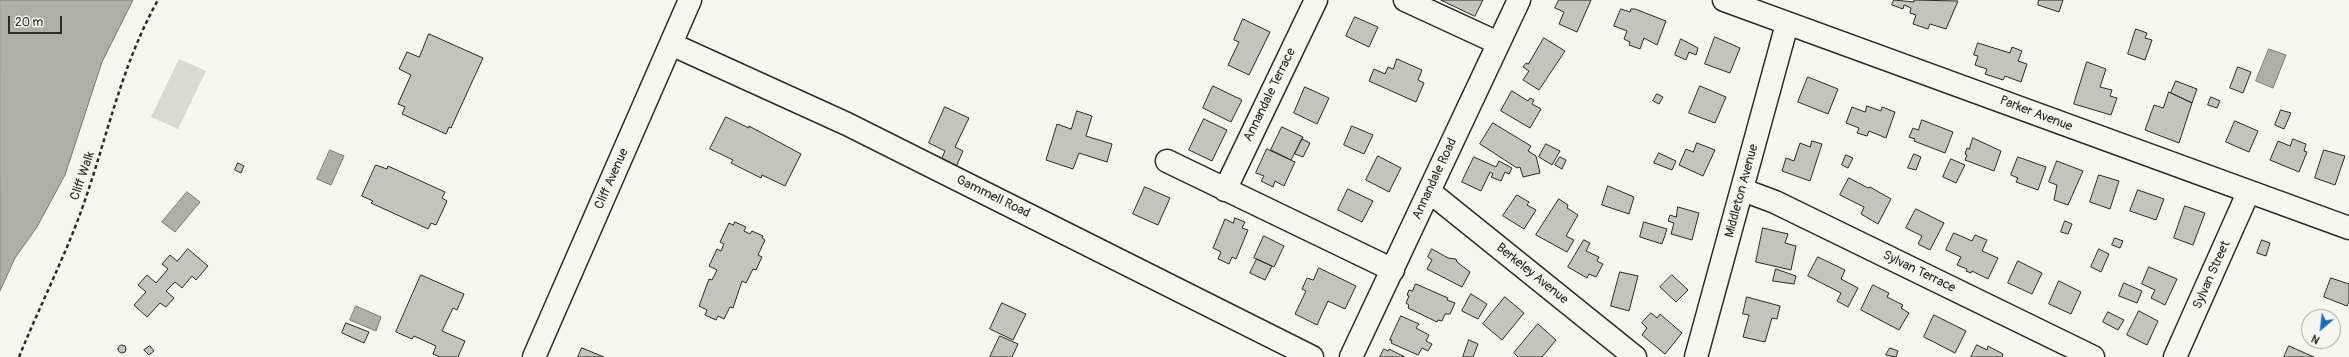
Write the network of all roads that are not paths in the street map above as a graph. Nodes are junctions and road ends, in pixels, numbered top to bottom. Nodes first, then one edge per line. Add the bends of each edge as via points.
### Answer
1 (690, 0) edge
2 (1316, 0) edge
3 (1405, 0) edge
4 (1519, 0) edge
5 (1724, 0) edge
6 (1787, 24) junction
7 (1498, 43) junction
8 (671, 44) junction
9 (1166, 161) dead end
10 (1225, 190) junction
11 (1743, 190) junction
12 (1430, 192) junction
13 (2248, 193) junction
14 (2349, 228) edge
15 (1393, 270) junction
16 (534, 357) edge
17 (1312, 357) edge
18 (1352, 357) edge
19 (1635, 357) edge
20 (1696, 357) edge
21 (2093, 357) edge
22 (2175, 357) edge

1 - 8 street, Cliff Avenue
2 - 10 street, Annandale Terrace
3 - 7 street
4 - 7 street, Annandale Road
5 - 6 street, Parker Avenue
6 - 11 street, Middleton Avenue
6 - 13 street, Parker Avenue
7 - 12 street, Annandale Road
8 - 16 street, Cliff Avenue
8 - 17 street, Gammell Road via 854,128
9 - 10 street
10 - 15 street
11 - 20 street, Middleton Avenue
11 - 21 street, Sylvan Terrace via 1775,202
12 - 15 street, Annandale Road
12 - 19 street, Berkeley Avenue
13 - 14 street, Parker Avenue
13 - 22 street, Sylvan Street
15 - 18 street, Annandale Road

